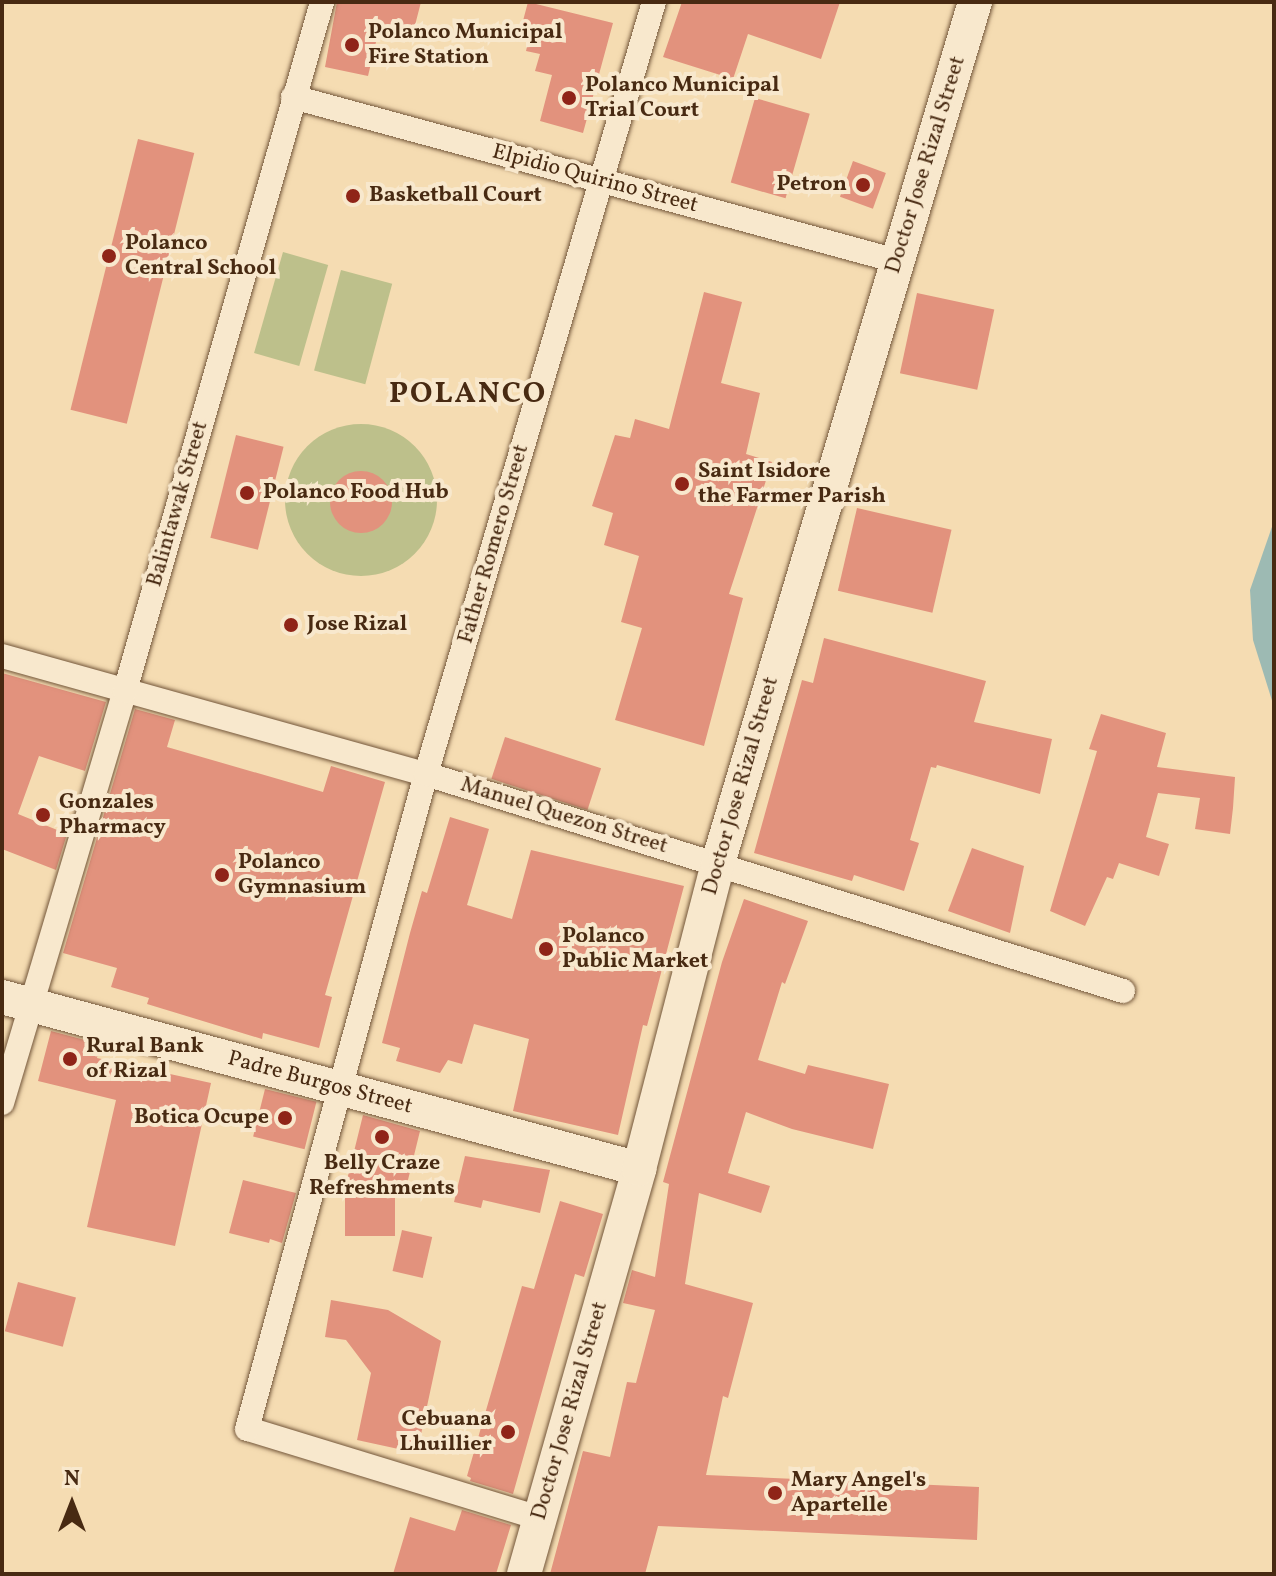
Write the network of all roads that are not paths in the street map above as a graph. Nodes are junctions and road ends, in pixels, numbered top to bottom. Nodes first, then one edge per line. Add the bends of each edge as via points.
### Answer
1 (322, 2) edge
2 (654, 2) edge
3 (975, 2) edge
4 (293, 97) junction
5 (601, 181) junction
6 (897, 261) junction
7 (2, 656) edge
8 (125, 691) junction
9 (426, 774) junction
10 (718, 863) junction
11 (1123, 991) dead end
12 (16, 1001) edge
13 (342, 1088) junction
14 (2, 1103) edge
15 (639, 1169) junction
16 (539, 1518) junction
17 (524, 1574) edge

1 - 4 street, Balintawak Street
2 - 5 street, Father Romero Street
3 - 6 main road, Doctor Jose Rizal Street
4 - 5 street, Elpidio Quirino Street
4 - 8 street, Balintawak Street
5 - 6 street, Elpidio Quirino Street
5 - 9 street, Father Romero Street
6 - 10 main road, Doctor Jose Rizal Street
7 - 8 street, Manuel Quezon Street
8 - 9 street, Manuel Quezon Street
8 - 12 street, Balintawak Street
9 - 10 street, Manuel Quezon Street
9 - 13 street, Father Romero Street
10 - 11 street, Manuel Quezon Street
10 - 15 main road, Doctor Jose Rizal Street
12 - 13 main road, Padre Burgos Street
12 - 14 street, Balintawak Street
13 - 15 main road, Padre Burgos Street
13 - 16 street, Father Romero Street via 247,1429
15 - 16 main road, Doctor Jose Rizal Street
16 - 17 main road, Doctor Jose Rizal Street

